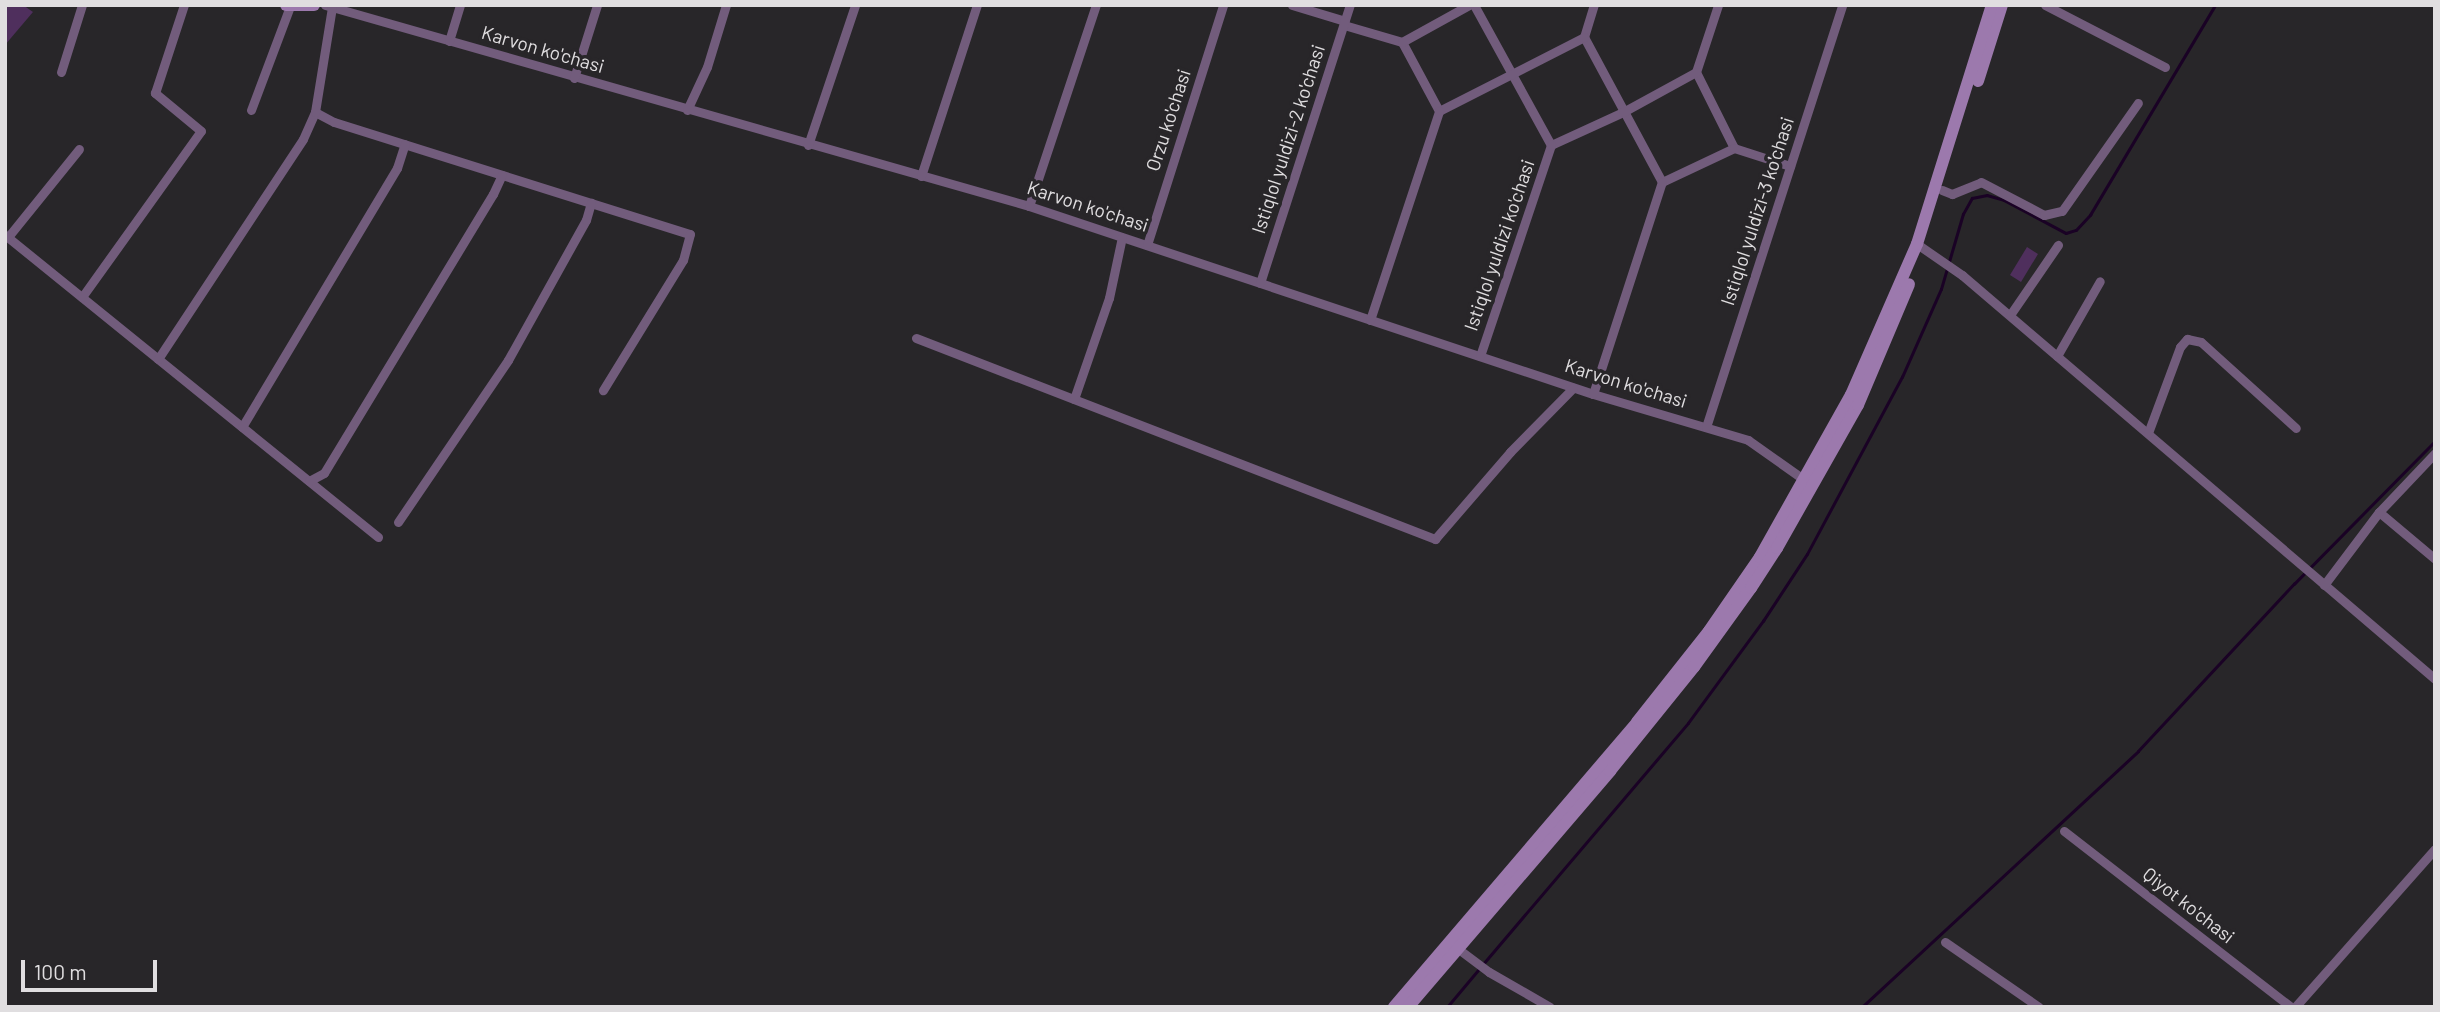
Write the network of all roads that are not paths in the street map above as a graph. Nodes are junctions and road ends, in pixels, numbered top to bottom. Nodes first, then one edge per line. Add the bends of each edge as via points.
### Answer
1 (82, 5) edge
2 (184, 5) edge
3 (314, 5) edge
4 (460, 5) edge
5 (597, 5) edge
6 (726, 5) edge
7 (855, 5) edge
8 (977, 5) edge
9 (1096, 5) edge
10 (1223, 5) edge
11 (1292, 5) edge
12 (1350, 5) edge
13 (1469, 5) edge
14 (1474, 5) edge
15 (1594, 5) edge
16 (1718, 5) edge
17 (1842, 5) edge
18 (1992, 5) edge
19 (2002, 5) edge
20 (2045, 5) edge
21 (288, 6) edge
22 (329, 6) edge
23 (1344, 23) junction
24 (1584, 37) junction
25 (449, 41) junction
26 (1402, 42) junction
27 (2165, 67) dead end
28 (61, 72) dead end
29 (1696, 72) junction
30 (1514, 75) junction
31 (574, 78) junction
32 (2138, 103) dead end
33 (251, 110) dead end
34 (687, 110) junction
35 (315, 111) junction
36 (1439, 111) junction
37 (1623, 112) junction
38 (405, 144) junction
39 (808, 145) junction
40 (1551, 145) junction
41 (1734, 148) junction
42 (79, 149) dead end
43 (1790, 166) junction
44 (502, 175) junction
45 (921, 176) junction
46 (1662, 182) junction
47 (1942, 190) junction
48 (591, 203) junction
49 (1029, 206) junction
50 (7, 236) edge
51 (1122, 237) junction
52 (1147, 245) junction
53 (2058, 245) dead end
54 (1921, 246) junction
55 (2100, 281) dead end
56 (1260, 283) junction
57 (82, 297) junction
58 (2010, 315) junction
59 (1370, 320) junction
60 (916, 338) dead end
61 (1480, 356) junction
62 (2057, 356) junction
63 (158, 359) junction
64 (1573, 387) junction
65 (603, 390) dead end
66 (1593, 394) junction
67 (1074, 399) junction
68 (242, 427) junction
69 (1706, 427) junction
70 (2296, 428) dead end
71 (2148, 433) junction
72 (2435, 453) edge
73 (310, 481) junction
74 (1809, 484) junction
75 (2379, 512) junction
76 (398, 522) dead end
77 (378, 537) dead end
78 (2435, 559) edge
79 (2324, 585) junction
80 (2435, 679) edge
81 (2064, 831) dead end
82 (2435, 849) edge
83 (1945, 942) dead end
84 (1453, 945) junction
85 (1394, 1007) edge
86 (1408, 1007) edge
87 (1550, 1007) edge
88 (2039, 1007) edge
89 (2293, 1007) edge

1 - 28 street
2 - 57 street via 155,93 201,131
3 - 21 main road
4 - 25 street
5 - 31 street
6 - 34 street via 707,67
7 - 39 street
8 - 45 street
9 - 49 street
10 - 52 street, Orzu ko'chasi
11 - 23 street
12 - 23 street, Istiqlol yuldizi-2 ko'chasi
13 - 26 street
14 - 30 street
15 - 24 street
16 - 29 street
17 - 43 street, Istiqlol yuldizi-3 ko'chasi
18 - 54 main road
19 - 47 main road
20 - 27 street
21 - 33 street
22 - 25 street, Karvon ko'chasi
22 - 35 street, Karvon ko'chasi
23 - 26 street
23 - 56 street, Istiqlol yuldizi-2 ko'chasi
24 - 30 street
24 - 37 street
25 - 31 street, Karvon ko'chasi
26 - 36 street
29 - 37 street
29 - 41 street
30 - 36 street
30 - 40 street
31 - 34 street, Karvon ko'chasi
32 - 47 street via 2062,211 2044,215 1980,182 1952,194
34 - 39 street, Karvon ko'chasi
35 - 38 street via 334,122
35 - 63 street, Karvon ko'chasi via 281,176
36 - 59 street
37 - 40 street
37 - 46 street
38 - 44 street
38 - 68 street via 397,168
39 - 45 street, Karvon ko'chasi
40 - 61 street, Istiqlol yuldizi ko'chasi
41 - 43 street
41 - 46 street
42 - 50 street
43 - 69 street, Istiqlol yuldizi-3 ko'chasi
44 - 48 street
44 - 73 street via 324,472
45 - 49 street, Karvon ko'chasi
46 - 66 street
47 - 54 main road
48 - 65 street via 690,234 684,260
48 - 76 street via 586,220 508,360
49 - 51 street, Karvon ko'chasi
50 - 57 street
51 - 52 street, Karvon ko'chasi
51 - 67 street via 1109,298
52 - 56 street, Karvon ko'chasi
53 - 58 street
54 - 58 street
54 - 74 main road
55 - 62 street
56 - 59 street, Karvon ko'chasi
57 - 63 street
58 - 62 street
59 - 61 street, Karvon ko'chasi
60 - 67 street
61 - 64 street, Karvon ko'chasi
62 - 71 street
63 - 68 street
64 - 66 street, Karvon ko'chasi
64 - 67 street via 1435,539
66 - 69 street, Karvon ko'chasi
68 - 73 street
69 - 74 street, Karvon ko'chasi via 1748,440
70 - 71 street via 2201,342 2187,339
71 - 79 street
72 - 75 street
73 - 77 street
74 - 84 main road via 1709,631
75 - 78 street
75 - 79 street
79 - 80 street
81 - 89 street, Qiyot ko'chasi
82 - 89 street, Qiyot ko'chasi
83 - 88 street
84 - 85 main road
84 - 86 main road
84 - 87 street

